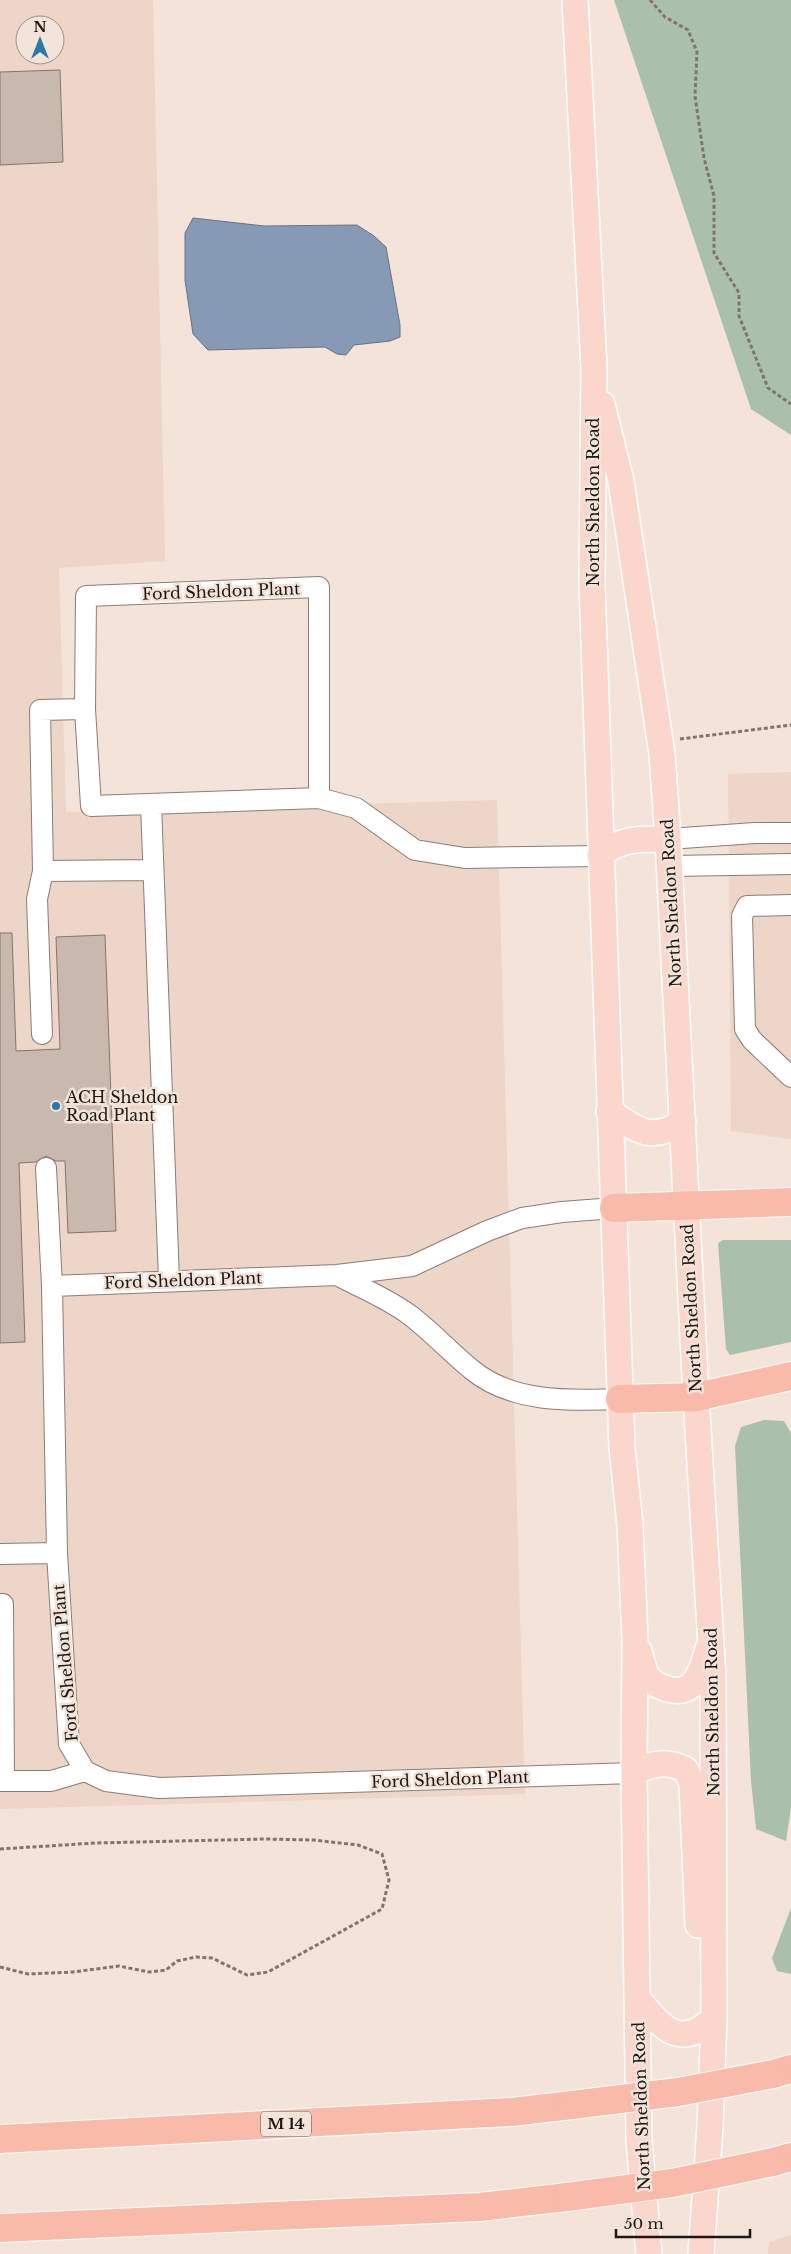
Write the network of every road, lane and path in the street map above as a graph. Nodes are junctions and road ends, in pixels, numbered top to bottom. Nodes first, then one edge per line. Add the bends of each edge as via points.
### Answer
1 (575, 0) edge
2 (650, 0) edge
3 (594, 368) junction
4 (791, 404) edge
5 (85, 709) junction
6 (791, 725) edge
7 (660, 742) junction
8 (319, 798) junction
9 (151, 804) junction
10 (791, 833) edge
11 (668, 839) junction
12 (600, 856) junction
13 (791, 864) edge
14 (670, 866) junction
15 (153, 870) junction
16 (43, 871) junction
17 (791, 905) edge
18 (42, 1034) dead end
19 (789, 1070) edge
20 (609, 1111) junction
21 (683, 1122) junction
22 (46, 1168) dead end
23 (791, 1202) edge
24 (686, 1205) junction
25 (614, 1208) junction
26 (337, 1276) junction
27 (169, 1280) junction
28 (52, 1286) junction
29 (791, 1376) edge
30 (696, 1397) junction
31 (620, 1399) junction
32 (57, 1553) junction
33 (0, 1554) edge
34 (0, 1604) edge
35 (712, 1633) junction
36 (635, 1640) junction
37 (85, 1771) junction
38 (634, 1774) junction
39 (2, 1781) edge
40 (0, 1849) edge
41 (0, 1967) edge
42 (714, 1967) junction
43 (637, 1998) junction
44 (714, 2018) junction
45 (782, 2071) edge
46 (0, 2139) edge
47 (782, 2159) edge
48 (0, 2228) edge
49 (649, 2254) edge
50 (701, 2254) edge

1 - 3 main road, North Sheldon Road
2 - 4 path via 665,17 688,30 697,52 696,96 704,158 714,196 714,253 738,293 739,316 768,388
3 - 7 main road, North Sheldon Road via 621,480
3 - 12 main road, North Sheldon Road via 592,584
5 - 8 lane, Ford Sheldon Plant via 86,596 319,587
5 - 9 lane, Ford Sheldon Plant via 91,806
5 - 16 lane via 40,710
6 - 7 path
7 - 11 main road, North Sheldon Road
8 - 9 lane, Ford Sheldon Plant
8 - 12 lane, Ford Sheldon Plant via 356,808 415,850 465,858
9 - 15 lane
10 - 11 lane
11 - 12 main road via 627,840 608,848
11 - 14 main road, North Sheldon Road
12 - 20 main road, North Sheldon Road
13 - 14 lane
14 - 21 main road, North Sheldon Road
15 - 16 lane
15 - 27 lane
16 - 18 lane via 37,899
17 - 19 lane via 747,906 742,916 745,1029 752,1040
20 - 21 main road via 648,1134 662,1133
20 - 25 main road, North Sheldon Road
21 - 24 main road, North Sheldon Road
22 - 28 lane
23 - 24 highway
24 - 25 highway
24 - 30 main road, North Sheldon Road
25 - 26 lane, Ford Sheldon Plant via 522,1218 412,1266
25 - 31 main road, North Sheldon Road
26 - 27 lane, Ford Sheldon Plant
26 - 31 lane, Ford Sheldon Plant via 409,1314 472,1370 497,1386 528,1396 584,1401
27 - 28 lane, Ford Sheldon Plant
28 - 32 lane, Ford Sheldon Plant
29 - 30 highway
30 - 31 highway
30 - 35 main road, North Sheldon Road
31 - 36 main road, North Sheldon Road
32 - 33 lane
32 - 37 lane, Ford Sheldon Plant via 69,1744
34 - 39 lane via 3,1604
35 - 36 main road via 701,1672 694,1683 687,1689 675,1691 652,1682
35 - 42 main road, North Sheldon Road
36 - 38 main road, North Sheldon Road
37 - 38 lane, Ford Sheldon Plant via 106,1782 159,1788
37 - 39 lane via 51,1781
38 - 42 main road via 660,1763 674,1763 686,1770 692,1784 698,1931
38 - 43 main road, North Sheldon Road
40 - 41 path via 95,1843 314,1840 358,1845 382,1854 389,1880 382,1909 268,1972 247,1975 212,1958 196,1957 177,1961 166,1970 149,1972 119,1966 28,1974
42 - 44 main road, North Sheldon Road
43 - 44 main road via 659,2024 672,2033 688,2035 702,2029
43 - 49 main road, North Sheldon Road via 640,2140
44 - 50 main road, North Sheldon Road
45 - 46 highway, M 14, bridge via 678,2092 512,2112
47 - 48 highway, bridge via 672,2183 480,2207

